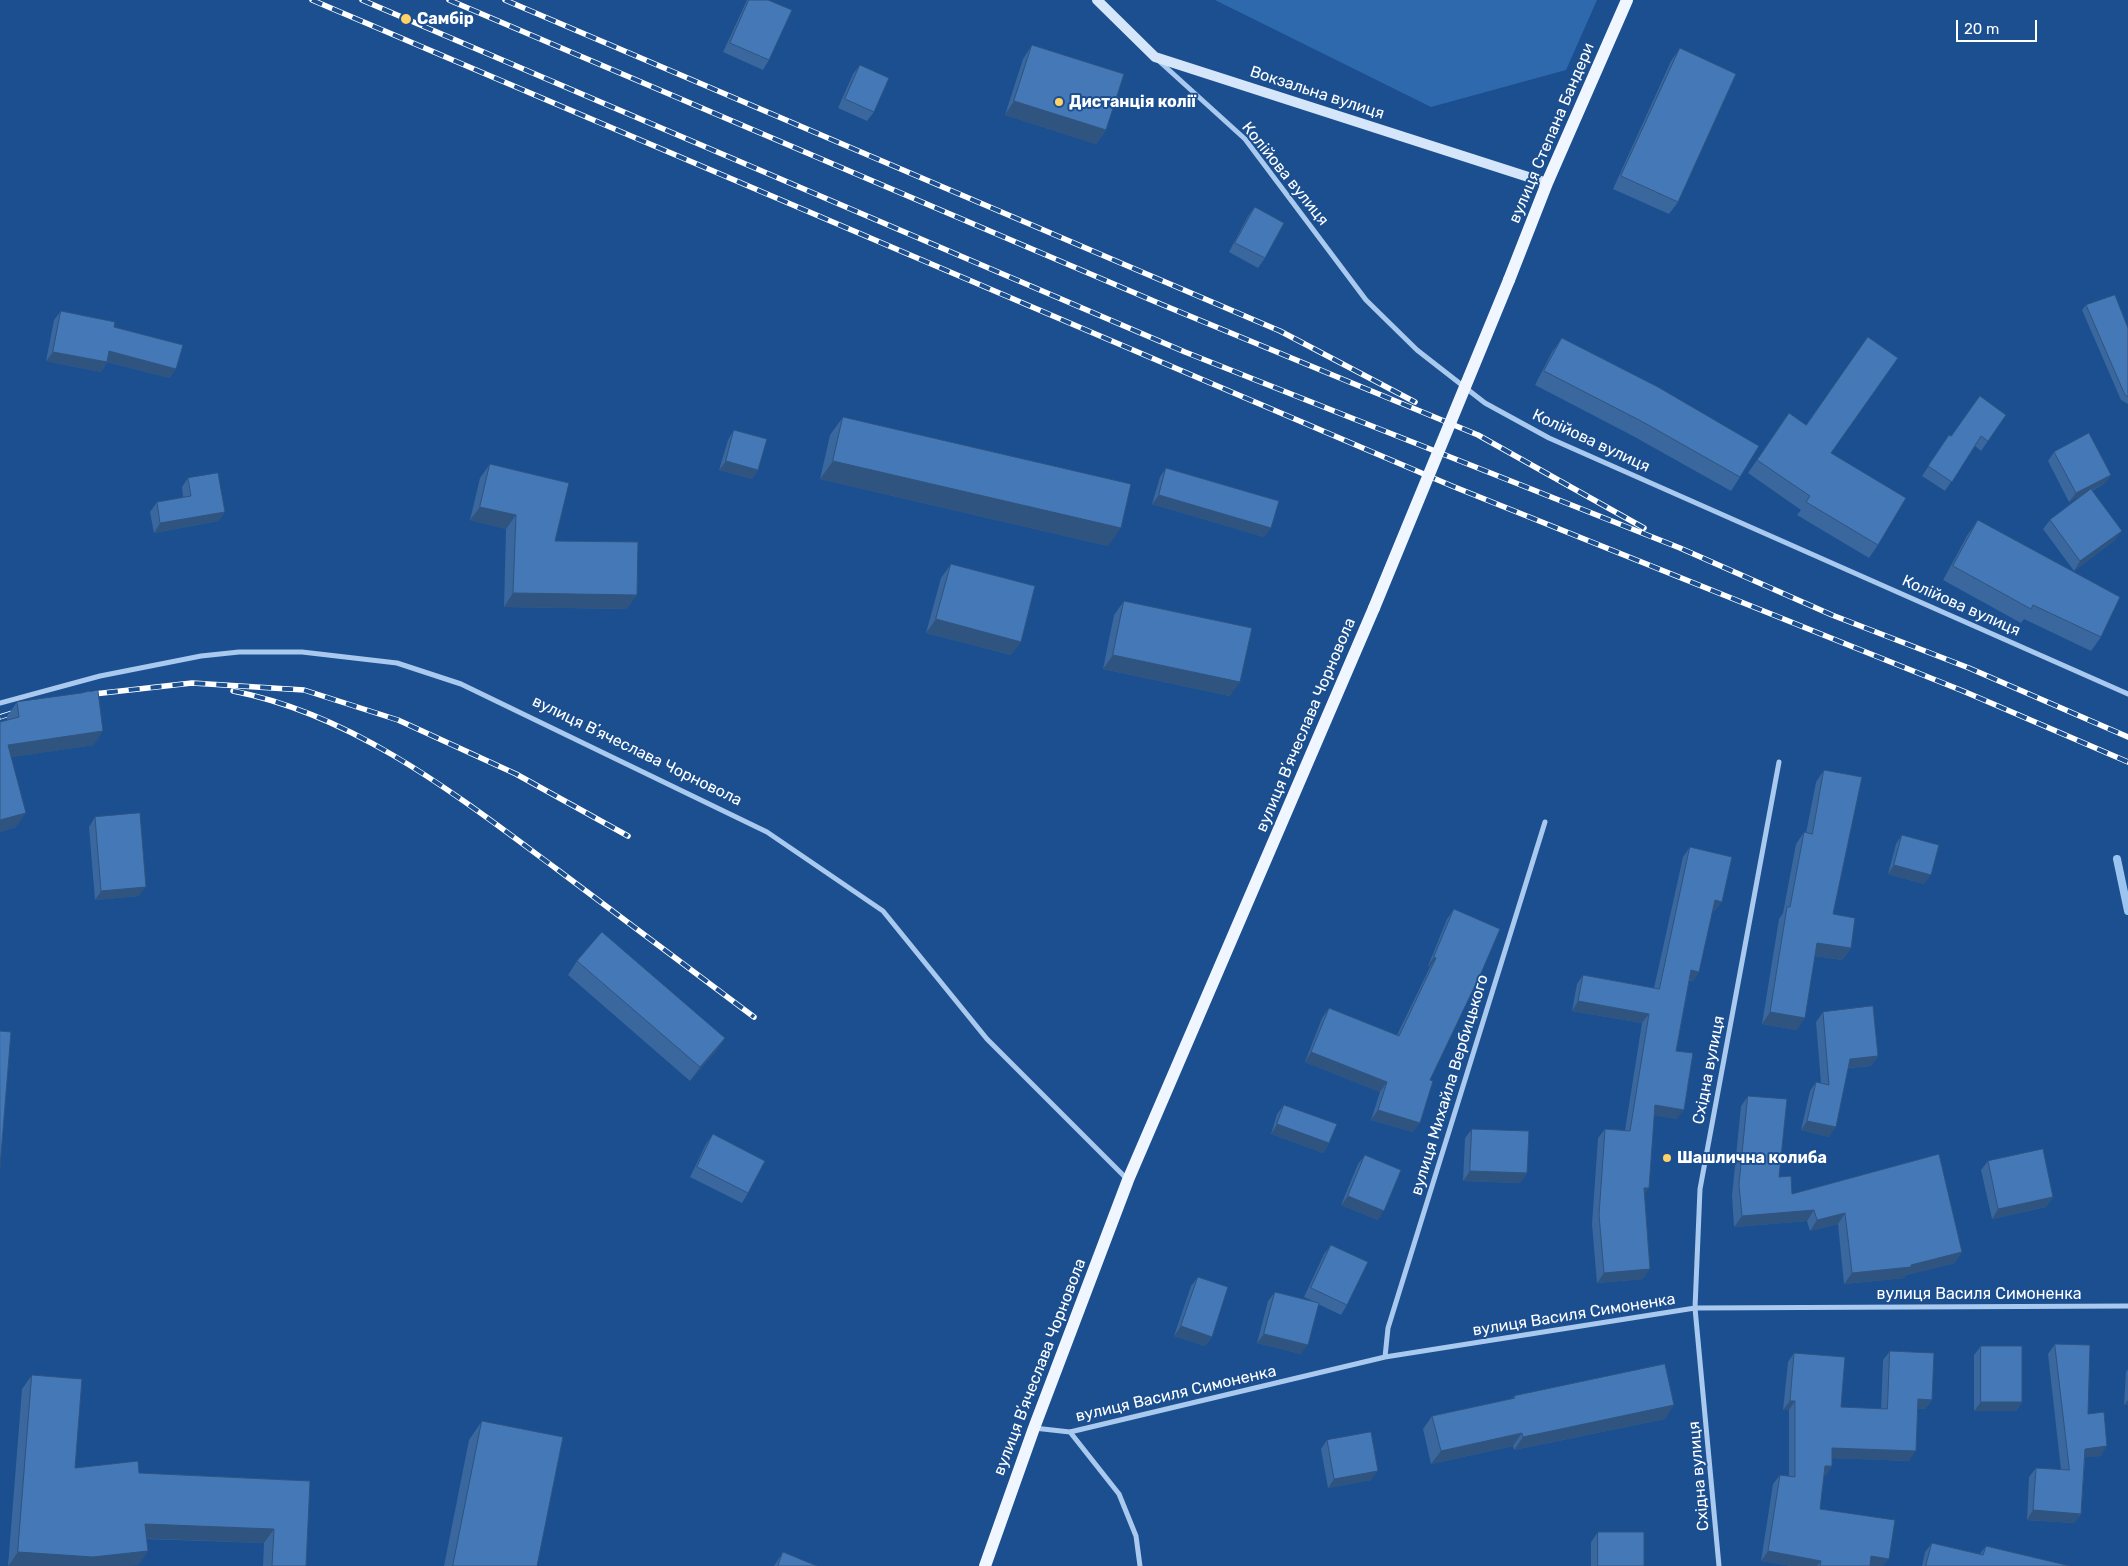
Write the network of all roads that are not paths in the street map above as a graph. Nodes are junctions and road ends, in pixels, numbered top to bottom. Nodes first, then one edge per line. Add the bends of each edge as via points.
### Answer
1 (1097, 0) edge
2 (1627, 0) edge
3 (1155, 57) junction
4 (1548, 183) junction
5 (1509, 280) joint
6 (2128, 694) edge
7 (0, 703) edge
8 (1779, 762) dead end
9 (1545, 822) dead end
10 (1128, 1180) junction
11 (2128, 1306) edge
12 (1695, 1308) junction
13 (1385, 1357) junction
14 (1034, 1428) junction
15 (1070, 1432) junction
16 (985, 1566) edge
17 (1140, 1566) edge
18 (1719, 1566) edge

1 - 3 main road, Вокзальна вулиця
2 - 4 main road, вулиця Степана Бандери
3 - 4 main road, Вокзальна вулиця
3 - 6 street, Колійова вулиця via 1245,139 1366,300 1417,350 1485,403 1549,438
4 - 5 main road, вулиця Степана Бандери
5 - 10 main road, вулиця Вʼячеслава Чорновола, bridge via 1374,608
7 - 10 street, вулиця Вʼячеслава Чорновола via 100,676 201,656 239,652 302,652 397,663 461,684 767,832 883,911 987,1039
8 - 12 street, Східна вулиця via 1700,1189
9 - 13 street, вулиця Михайла Вербицького via 1388,1328
10 - 14 main road, вулиця Вʼячеслава Чорновола
11 - 12 street, вулиця Василя Симоненка
12 - 13 street, вулиця Василя Симоненка
12 - 18 street, Східна вулиця
13 - 15 street, вулиця Василя Симоненка
14 - 15 street, вулиця Василя Симоненка
14 - 16 main road, вулиця Вʼячеслава Чорновола
15 - 17 street via 1119,1494 1136,1536

